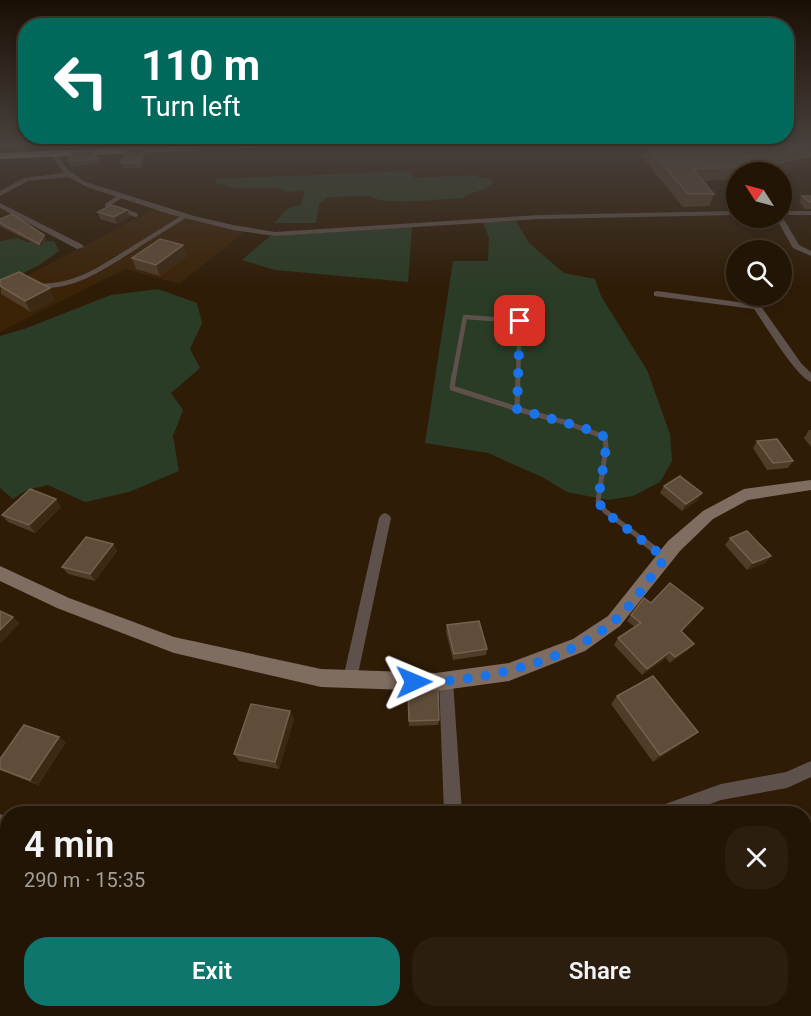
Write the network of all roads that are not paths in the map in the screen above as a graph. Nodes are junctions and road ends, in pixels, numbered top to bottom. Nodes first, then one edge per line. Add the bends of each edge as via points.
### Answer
1 (112, 192) edge
2 (121, 196) junction
3 (0, 205) edge
4 (726, 213) edge
5 (811, 213) edge
6 (792, 214) edge
7 (136, 215) dead end
8 (185, 216) junction
9 (787, 228) edge
10 (80, 247) dead end
11 (811, 254) edge
12 (40, 286) edge
13 (657, 294) dead end
14 (811, 379) edge
15 (517, 409) junction
16 (811, 485) edge
17 (385, 518) dead end
18 (665, 558) junction
19 (0, 573) edge
20 (350, 680) junction
21 (446, 681) junction
22 (811, 770) edge
23 (453, 806) edge
24 (682, 806) edge

1 - 2 street
2 - 7 lane via 107,205
2 - 8 street
3 - 10 street
4 - 8 street via 540,217 275,234
5 - 6 street
8 - 12 lane via 84,278 57,286
9 - 11 street via 796,246
13 - 14 street via 757,307
15 - 15 lane via 520,321 465,317 452,388
15 - 18 lane via 605,437 598,501 604,511
16 - 18 street via 744,495 708,515
17 - 20 street
18 - 21 street via 614,621 579,645 509,672
19 - 20 street via 63,603 174,645 321,678
20 - 21 street
21 - 23 street
22 - 24 street via 787,780 721,792

